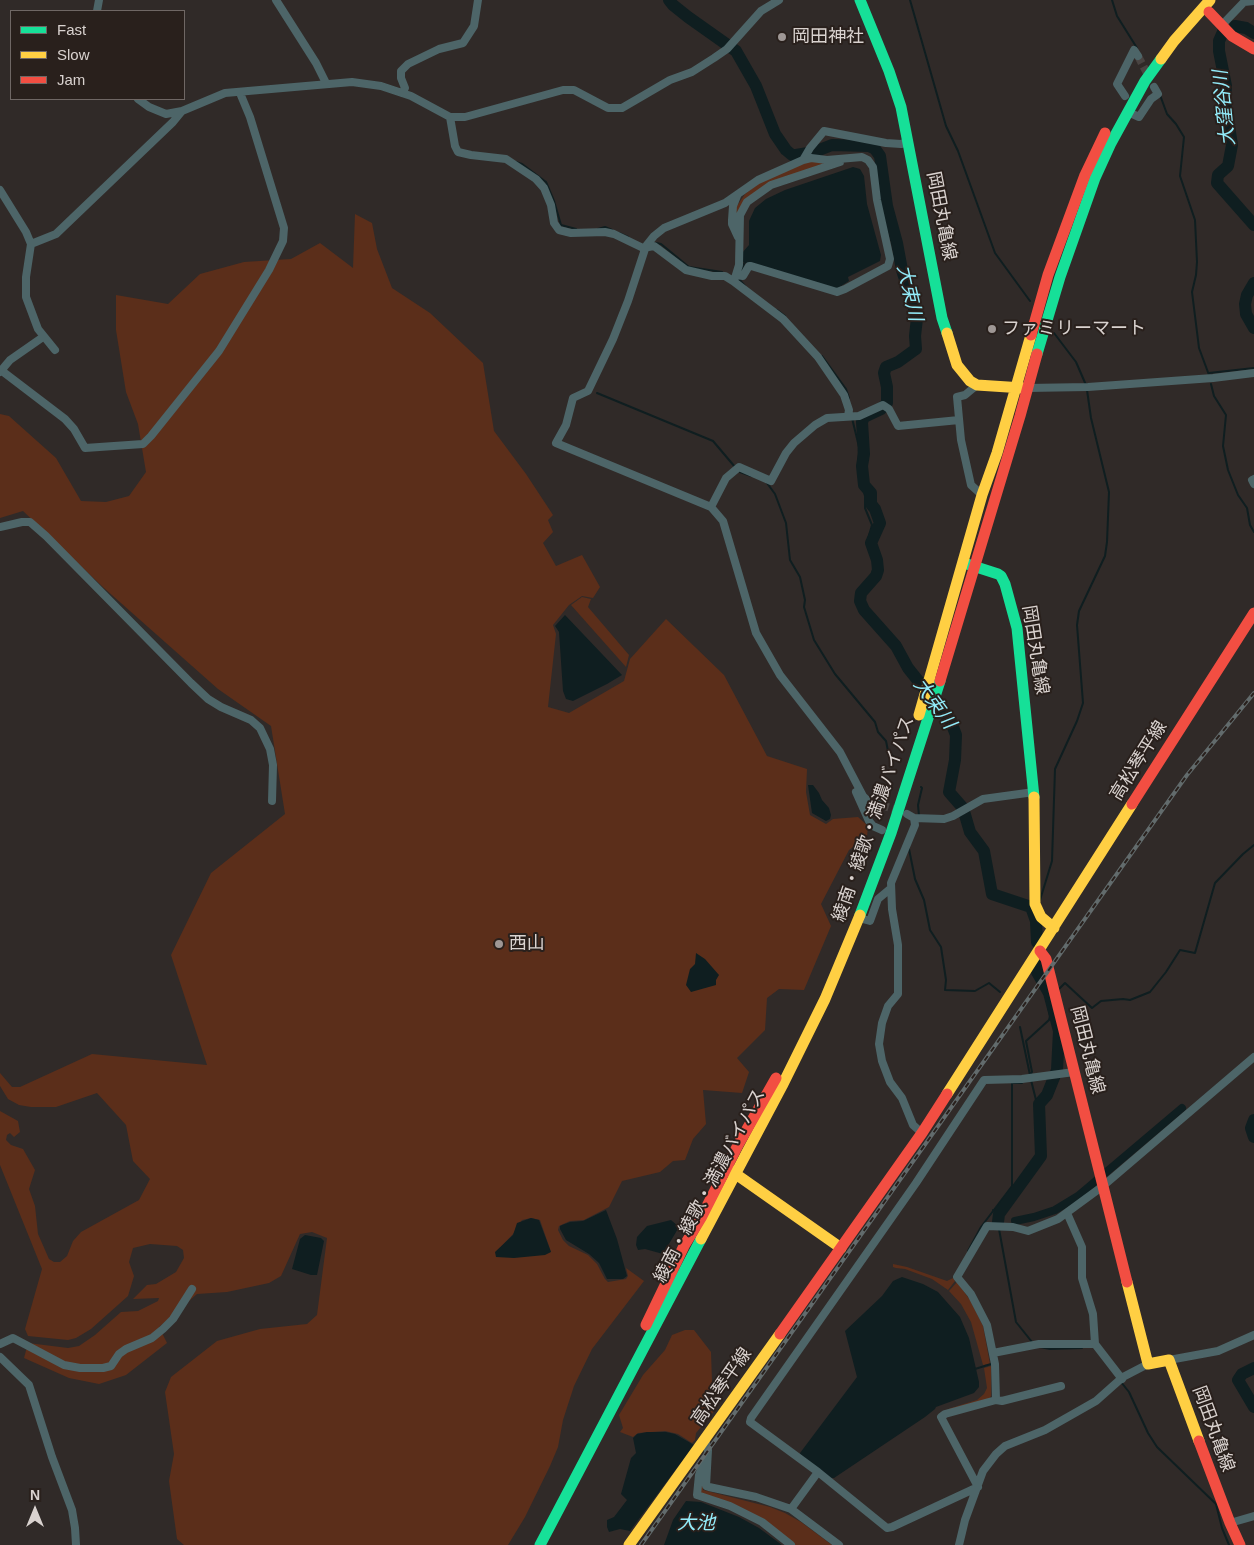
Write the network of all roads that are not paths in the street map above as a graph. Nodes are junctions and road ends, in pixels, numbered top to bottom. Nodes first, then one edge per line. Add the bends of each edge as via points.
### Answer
1 (276, 0) edge
2 (478, 0) edge
3 (779, 0) edge
4 (860, 0) edge
5 (1197, 0) edge
6 (1254, 1) edge
7 (1210, 6) edge
8 (1222, 25) junction
9 (1254, 48) edge
10 (1138, 56) dead end
11 (326, 83) junction
12 (1154, 86) dead end
13 (240, 93) junction
14 (402, 93) junction
15 (1125, 96) junction
16 (139, 100) edge
17 (182, 111) junction
18 (1128, 112) junction
19 (453, 117) junction
20 (909, 142) junction
21 (803, 158) junction
22 (843, 159) junction
23 (0, 190) edge
24 (737, 196) junction
25 (739, 240) junction
26 (30, 244) junction
27 (648, 245) junction
28 (736, 277) junction
29 (43, 337) junction
30 (55, 350) dead end
31 (1, 371) edge
32 (1254, 373) edge
33 (977, 385) junction
34 (1021, 388) junction
35 (851, 416) junction
36 (960, 420) junction
37 (1254, 479) edge
38 (1254, 484) edge
39 (982, 495) junction
40 (711, 507) junction
41 (0, 527) edge
42 (970, 565) junction
43 (1254, 613) edge
44 (927, 705) junction
45 (855, 782) junction
46 (1034, 792) junction
47 (272, 801) dead end
48 (881, 805) tunnel mouth
49 (882, 830) junction
50 (890, 889) junction
51 (859, 918) junction
52 (1054, 928) junction
53 (1040, 951) junction
54 (1254, 1057) edge
55 (1074, 1072) junction
56 (922, 1133) junction
57 (731, 1171) junction
58 (1101, 1180) junction
59 (1067, 1213) junction
60 (841, 1248) junction
61 (192, 1289) dead end
62 (1254, 1335) edge
63 (0, 1344) edge
64 (1095, 1344) junction
65 (993, 1353) junction
66 (0, 1357) edge
67 (1169, 1360) junction
68 (1148, 1364) junction
69 (1121, 1380) junction
70 (1061, 1386) dead end
71 (996, 1400) junction
72 (707, 1445) junction
73 (818, 1472) junction
74 (978, 1487) junction
75 (791, 1509) junction
76 (1254, 1516) edge
77 (1230, 1523) junction
78 (76, 1545) edge
79 (529, 1545) edge
80 (540, 1545) edge
81 (629, 1545) edge
82 (791, 1545) edge
83 (839, 1545) edge
84 (959, 1545) edge
85 (1240, 1545) edge

1 - 11 street
2 - 14 street via 474,26 463,43 439,49 408,64 401,71 405,88
3 - 19 street via 761,11 729,47 692,72 670,80 622,108 608,108 574,90 563,90 465,117
4 - 20 main road, 岡田丸亀線 via 889,71
5 - 15 main road, 綾南・綾歌・満濃バイパス via 1168,34
6 - 8 street via 1244,2
7 - 8 main road
7 - 18 main road, 綾南・綾歌・満濃バイパス via 1174,40
8 - 9 main road via 1232,36
10 - 15 street via 1134,50 1117,84
11 - 13 street
11 - 14 street via 352,82
12 - 18 street via 1158,94 1139,117
13 - 17 street via 225,93
13 - 31 street via 284,228 283,241 219,351 151,436 143,444 85,448 65,419
14 - 19 street
15 - 34 main road, 綾南・綾歌・満濃バイパス via 1085,175 1068,218 1048,275
16 - 17 street via 166,114
17 - 26 street via 56,234
18 - 34 main road, 綾南・綾歌・満濃バイパス via 1099,169
19 - 27 street via 458,152 506,159 536,179 544,188 554,223 560,230 571,234 605,232 636,246 643,248
20 - 21 street via 886,143 824,131
20 - 33 main road, 岡田丸亀線 via 942,318 957,365
21 - 22 street
21 - 24 street via 758,180
22 - 25 street via 771,185 754,196 740,215
22 - 28 street via 862,157 873,167 876,200 890,259 888,266 836,292 751,266 743,276
23 - 26 street
24 - 25 street via 732,224
24 - 27 street via 664,228
25 - 28 street via 740,265
26 - 29 street via 26,297
27 - 28 street via 686,270
27 - 40 street via 613,339 588,391 573,398 566,425 556,443
28 - 35 street via 783,319 818,357 844,395
29 - 30 street
29 - 31 street via 10,360
32 - 34 street via 1086,387
33 - 34 main road
33 - 36 street via 957,397
34 - 39 main road, 綾南・綾歌・満濃バイパス
34 - 42 main road, 綾南・綾歌・満濃バイパス
35 - 36 street via 885,406 898,426
35 - 40 street via 826,418 815,425 786,453 771,481 739,467 726,478
36 - 39 street via 971,485
37 - 38 street
39 - 42 main road, 綾南・綾歌・満濃バイパス
40 - 45 street via 723,522 756,633 780,675 840,752
41 - 47 street via 30,522 197,688 215,703 251,720 260,728 273,765
42 - 44 main road, 綾南・綾歌・満濃バイパス via 938,688
42 - 44 main road, 綾南・綾歌・満濃バイパス via 941,634 929,680
42 - 46 main road, 岡田丸亀線 via 1001,576 1005,584 1017,628
43 - 52 main road, 高松琴平線
44 - 49 main road, 綾南・綾歌・満濃バイパス
44 - 51 main road, 綾南・綾歌・満濃バイパス via 894,825
45 - 48 street via 863,796
45 - 49 street via 852,785 869,821
46 - 50 street via 990,797 944,819 914,817 915,825
46 - 52 main road, 岡田丸亀線 via 1036,906 1041,917
49 - 57 main road, 綾南・綾歌・満濃バイパス via 816,996 738,1144
50 - 51 street via 878,899 870,921
50 - 56 street via 898,945 898,994 888,1006 882,1023 880,1054 892,1086 902,1098 913,1125
51 - 57 main road, 綾南・綾歌・満濃バイパス via 825,999 782,1086
52 - 53 main road
53 - 55 main road, 岡田丸亀線 via 1046,959
53 - 56 main road, 高松琴平線
54 - 58 street
55 - 58 main road, 岡田丸亀線
55 - 73 street via 984,1080 751,1418 750,1422
56 - 60 main road, 高松琴平線
57 - 60 main road
57 - 79 main road, 綾南・綾歌・満濃バイパス via 684,1246
57 - 80 main road, 綾南・綾歌・満濃バイパス
58 - 59 street
58 - 68 main road, 岡田丸亀線
59 - 64 street via 1082,1247 1082,1278 1093,1314
59 - 65 street via 1028,1231 1013,1226 987,1226 957,1277 979,1307
60 - 72 main road, 高松琴平線
61 - 63 street via 163,1329 152,1338 126,1349 111,1366 80,1368 64,1365 13,1338
62 - 67 street via 1218,1351
64 - 65 street via 1036,1345
64 - 69 street
65 - 71 street
66 - 78 street via 29,1385 72,1510
67 - 68 main road
67 - 77 main road, 岡田丸亀線
68 - 69 street
69 - 74 street via 1096,1401 1045,1430 1000,1450 987,1465
70 - 71 street
71 - 74 street via 941,1417
72 - 75 street via 706,1486
72 - 81 main road, 高松琴平線
72 - 82 street via 697,1494 762,1522
73 - 74 street via 887,1528
73 - 75 street
74 - 84 street
75 - 83 street
76 - 77 street
77 - 85 main road, 岡田丸亀線

